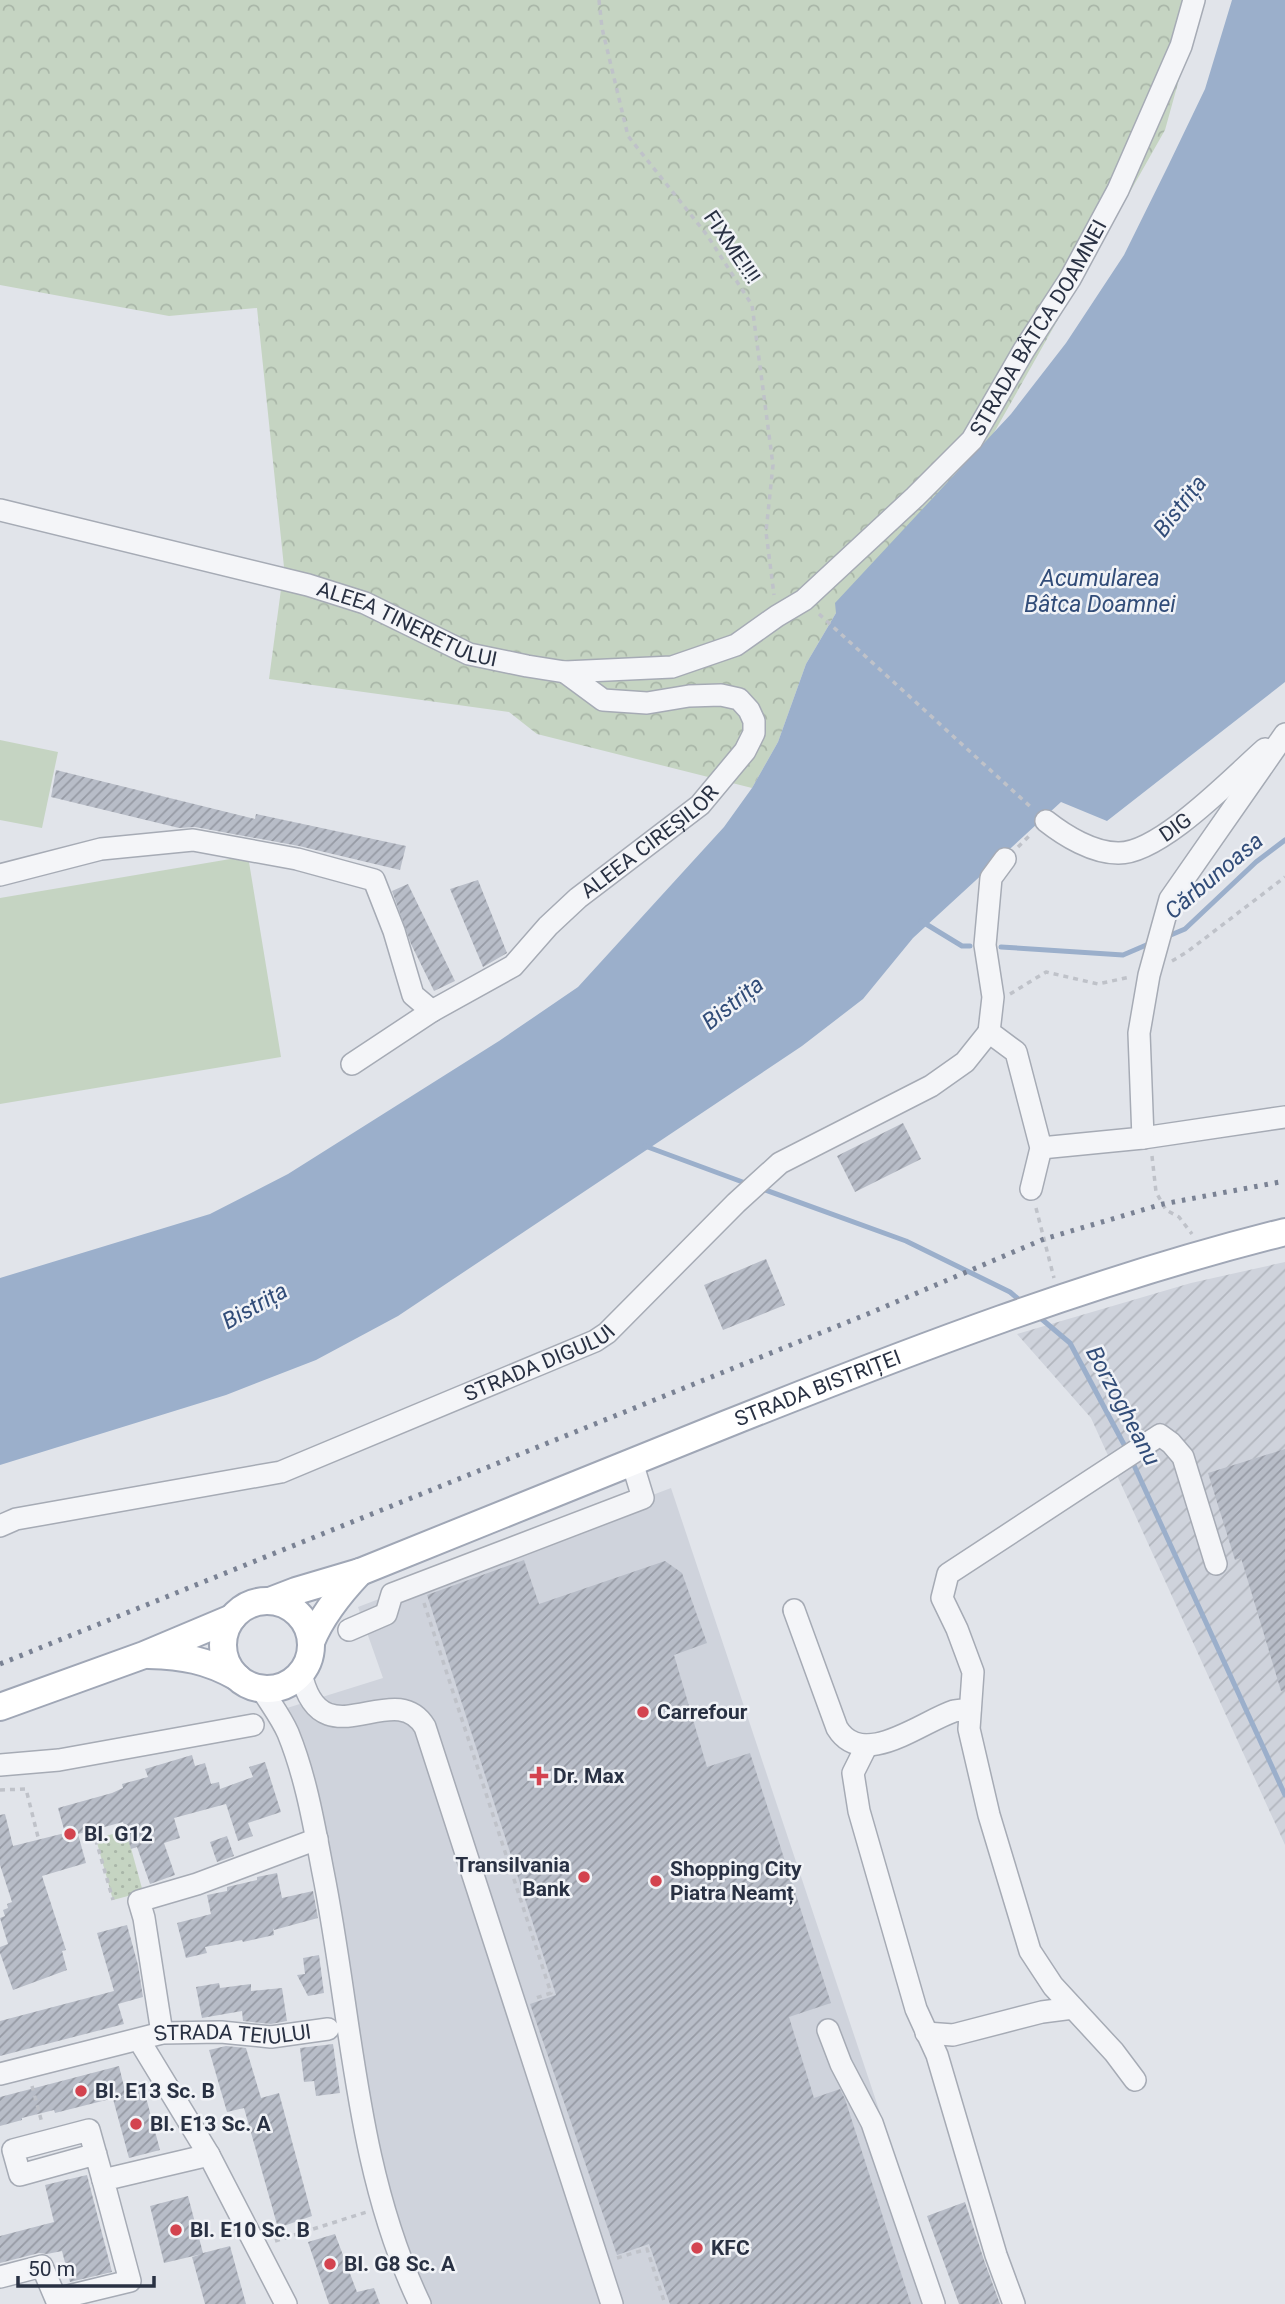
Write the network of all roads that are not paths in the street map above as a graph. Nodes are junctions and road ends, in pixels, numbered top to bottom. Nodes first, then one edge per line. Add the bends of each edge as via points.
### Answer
1 (1194, 0) edge
2 (0, 510) edge
3 (804, 600) joint
4 (565, 672) junction
5 (1285, 732) edge
6 (1046, 821) road end
7 (1005, 859) road end
8 (0, 875) edge
9 (432, 1011) junction
10 (989, 1032) junction
11 (352, 1063) dead end
12 (1285, 1117) edge
13 (1143, 1138) junction
14 (1041, 1148) junction
15 (1031, 1189) road end
16 (1285, 1232) edge
17 (632, 1462) junction
18 (0, 1525) edge
19 (1216, 1564) dead end
20 (360, 1572) junction
21 (270, 1601) junction
22 (794, 1610) dead end
23 (232, 1618) junction
24 (349, 1630) dead end
25 (311, 1642) junction
26 (144, 1655) junction
27 (301, 1673) junction
28 (237, 1677) junction
29 (261, 1688) junction
30 (0, 1707) edge
31 (970, 1710) junction
32 (253, 1725) dead end
33 (867, 1745) junction
34 (0, 1765) edge
35 (317, 1839) junction
36 (1073, 2008) junction
37 (328, 2029) dead end
38 (828, 2030) dead end
39 (162, 2033) junction
40 (926, 2033) junction
41 (139, 2040) junction
42 (0, 2074) edge
43 (1135, 2080) dead end
44 (96, 2154) junction
45 (209, 2155) junction
46 (103, 2180) junction
47 (0, 2277) edge
48 (286, 2304) edge
49 (420, 2304) edge
50 (612, 2304) edge
51 (934, 2304) edge
52 (1014, 2304) edge

1 - 3 street, STRADA BÂTCA DOAMNEI via 1181,46 1118,190 972,440
2 - 4 street, ALEEA TINERETULUI via 308,585 365,603 469,654
3 - 4 street, ALEEA TINERETULUI via 736,645 672,667
4 - 9 street, ALEEA CIREȘILOR via 603,700 647,703 721,695 739,699 754,721 754,733 701,805 578,898 513,966
5 - 6 street, DIG via 1159,840 1135,852 1101,851
5 - 13 street via 1170,899 1139,1033
7 - 10 street via 991,878 985,945 992,1001
8 - 9 street via 101,849 193,840 297,859 374,880 413,995
9 - 11 street, ALEEA CIREȘILOR
10 - 14 street via 1016,1052
10 - 18 street, STRADA DIGULUI via 965,1062 931,1086 772,1169 595,1341 281,1472
12 - 13 street
13 - 14 street
14 - 15 street
16 - 17 main road, STRADA BISTRIȚEI via 1059,1300 843,1378
17 - 20 main road, STRADA BISTRIȚEI
17 - 24 street via 643,1498 392,1594 386,1614
19 - 31 street via 1183,1457 1160,1436 948,1574 942,1598 973,1672
20 - 21 main road, STRADA BISTRIȚEI
20 - 25 main road, STRADA BISTRIȚEI via 318,1625
21 - 23 main road via 256,1602
21 - 25 main road via 294,1610 303,1619
22 - 33 street via 837,1728 854,1744
23 - 26 main road
23 - 28 main road via 223,1642 224,1655
25 - 27 main road
26 - 28 main road via 215,1664
26 - 30 main road
27 - 29 main road via 289,1683
27 - 50 street via 305,1692 326,1715 396,1709 420,1717 425,1727
28 - 29 main road
29 - 35 street via 287,1732
31 - 33 street via 955,1711 888,1741
31 - 36 street via 969,1729 989,1815 1030,1951
32 - 34 street via 59,1760
33 - 40 street via 853,1773 859,1811
35 - 39 street via 139,1901
35 - 49 street via 355,2074 383,2207
36 - 40 street via 953,2035
36 - 43 street
37 - 39 street, STRADA TEIULUI via 271,2038 220,2032
38 - 51 street via 872,2123
39 - 41 street, STRADA TEIULUI
40 - 52 street via 937,2055
41 - 42 street, STRADA TEIULUI
41 - 45 street
44 - 44 street via 89,2130 13,2150 20,2175
44 - 46 street
45 - 46 street
45 - 48 street
46 - 47 street via 130,2281 56,2299 42,2266

